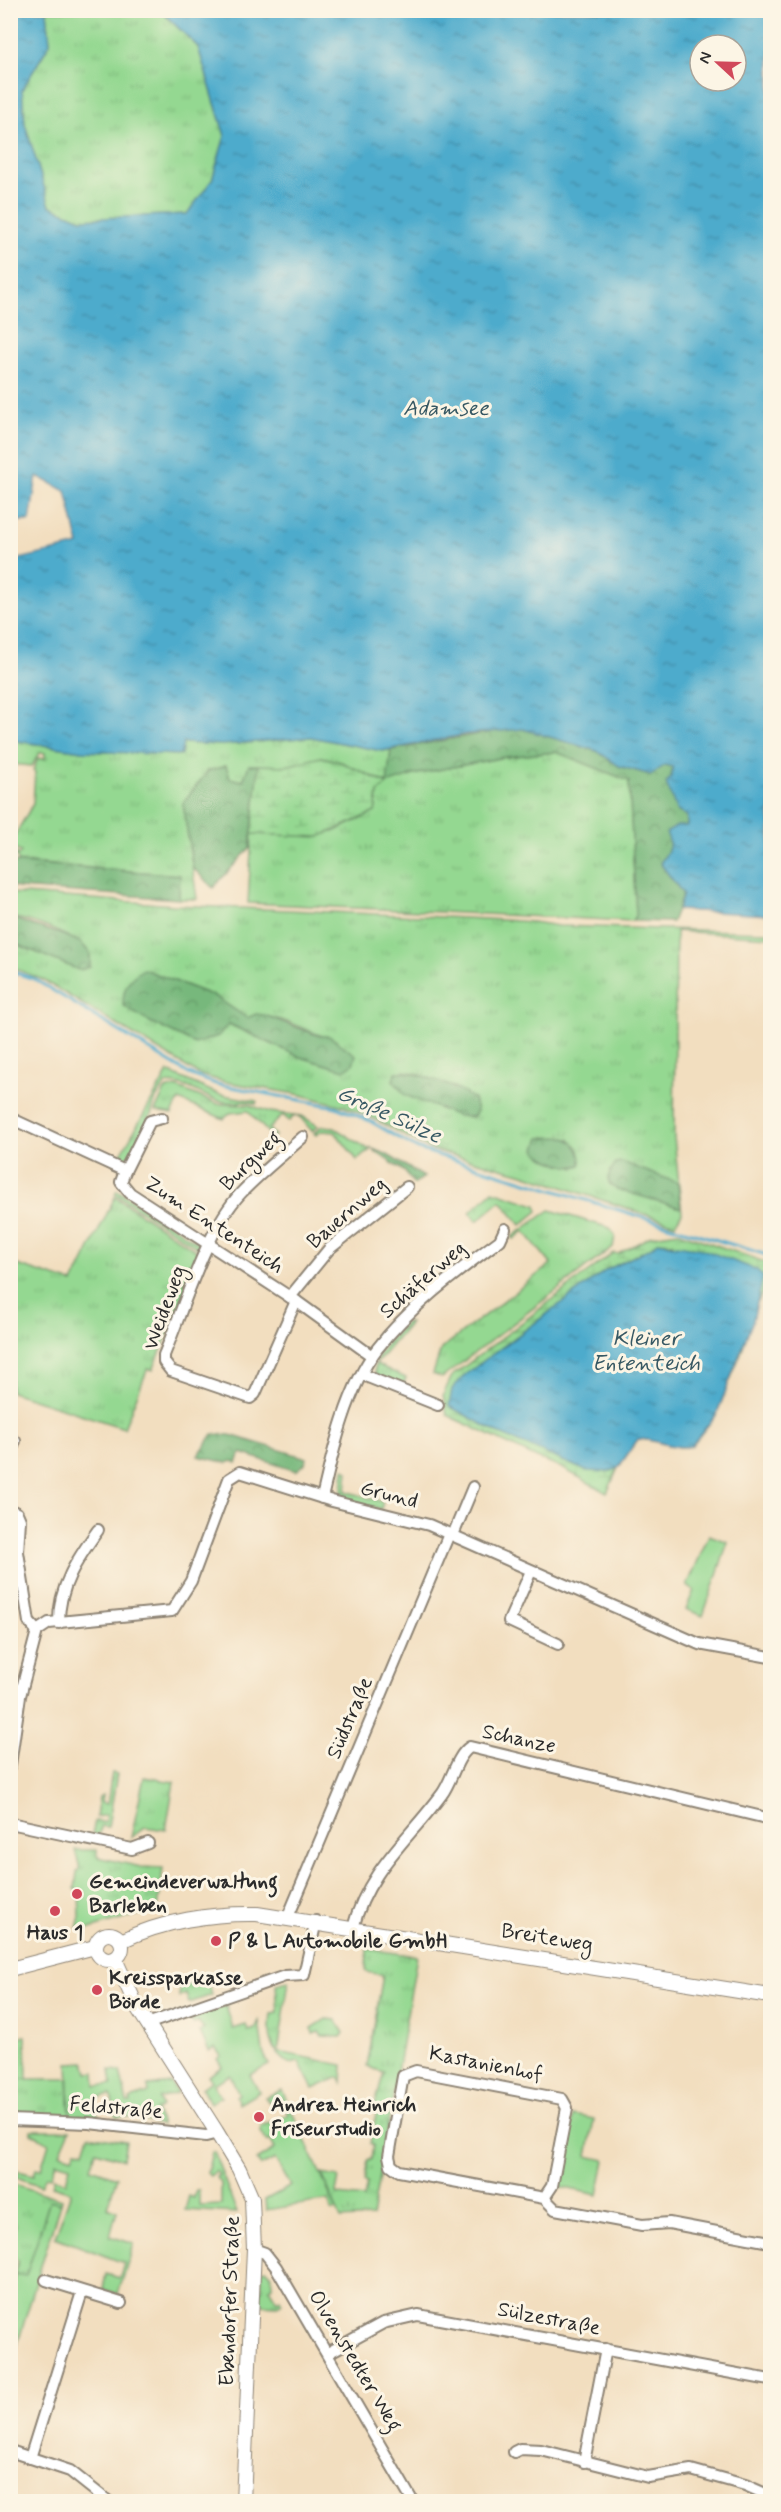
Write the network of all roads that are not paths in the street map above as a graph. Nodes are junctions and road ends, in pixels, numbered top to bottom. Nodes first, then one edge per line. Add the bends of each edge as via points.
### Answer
1 (10, 1118) edge
2 (162, 1118) dead end
3 (303, 1137) dead end
4 (125, 1171) junction
5 (407, 1187) dead end
6 (506, 1229) dead end
7 (210, 1245) junction
8 (293, 1299) junction
9 (372, 1356) junction
10 (363, 1375) junction
11 (438, 1405) dead end
12 (15, 1441) dead end
13 (10, 1455) edge
14 (473, 1487) dead end
15 (321, 1498) junction
16 (10, 1510) edge
17 (98, 1530) dead end
18 (451, 1535) junction
19 (531, 1571) junction
20 (58, 1623) junction
21 (37, 1631) junction
22 (558, 1644) dead end
23 (771, 1657) edge
24 (13, 1733) edge
25 (10, 1765) edge
26 (771, 1819) edge
27 (10, 1823) edge
28 (148, 1843) dead end
29 (288, 1917) junction
30 (316, 1921) junction
31 (353, 1928) junction
32 (121, 1941) junction
33 (96, 1947) junction
34 (115, 1959) junction
35 (10, 1969) edge
36 (771, 1996) edge
37 (147, 2024) junction
38 (10, 2120) edge
39 (218, 2133) junction
40 (544, 2198) junction
41 (771, 2242) edge
42 (254, 2249) junction
43 (46, 2280) dead end
44 (82, 2292) junction
45 (121, 2303) dead end
46 (606, 2349) junction
47 (328, 2353) junction
48 (771, 2380) edge
49 (10, 2451) edge
50 (514, 2452) dead end
51 (30, 2458) junction
52 (584, 2463) junction
53 (771, 2496) edge
54 (109, 2502) edge
55 (243, 2502) edge
56 (414, 2502) edge

1 - 4 street, Zum Ententeich
2 - 4 street via 150,1121
3 - 7 street, Burgweg via 242,1192
4 - 7 street, Zum Ententeich via 122,1182 130,1193
5 - 8 street, Bauernweg via 332,1246
6 - 9 street, Schäferweg via 500,1240 413,1308
7 - 8 street, Zum Ententeich
7 - 8 street, Weideweg via 164,1355 171,1371 250,1398
8 - 9 street, Zum Ententeich
9 - 10 street, Schäferweg
10 - 11 street
10 - 15 street, Schäferweg via 342,1424
12 - 13 street
14 - 18 street, Südstraße
15 - 18 street, Grund via 418,1522
15 - 20 street, Grund via 248,1474 233,1474 191,1581 172,1611
16 - 21 street via 20,1520 18,1552 29,1622
17 - 20 street via 74,1564 58,1602
18 - 19 street, Grund
18 - 29 street, Südstraße
19 - 22 street via 509,1621
19 - 23 street, Grund via 699,1644
20 - 21 street
21 - 24 street
24 - 25 street
26 - 31 street, Schanze via 470,1747 442,1794 394,1848
27 - 28 street via 132,1849
29 - 30 street, Breiteweg
29 - 32 street, Breiteweg via 204,1917 148,1930
30 - 31 street, Breiteweg
30 - 37 street via 304,1975 285,1976
31 - 36 street, Breiteweg
32 - 33 street, Breiteweg via 106,1934 98,1938
32 - 34 street via 121,1951
33 - 34 street via 102,1958
33 - 35 street, Breiteweg
34 - 37 street, Ebendorfer Straße
37 - 39 street, Ebendorfer Straße
38 - 39 street, Feldstraße via 89,2123 206,2136
39 - 42 street, Ebendorfer Straße via 249,2190
40 - 40 street, Kastanienhof via 552,2186 567,2108 562,2099 416,2071 403,2076 389,2156 394,2169
40 - 41 street, Kastanienhof via 555,2209 642,2225 669,2223
42 - 47 street, Olvenstedter Weg via 265,2253 276,2267
42 - 55 street, Ebendorfer Straße
43 - 44 street
44 - 45 street
44 - 51 street
46 - 47 street, Sülzestraße via 418,2315 383,2323
46 - 48 street, Sülzestraße
46 - 52 street
47 - 56 street, Olvenstedter Weg
49 - 51 street
50 - 52 street via 529,2448
51 - 54 street via 77,2474
52 - 53 street via 648,2477 691,2469

